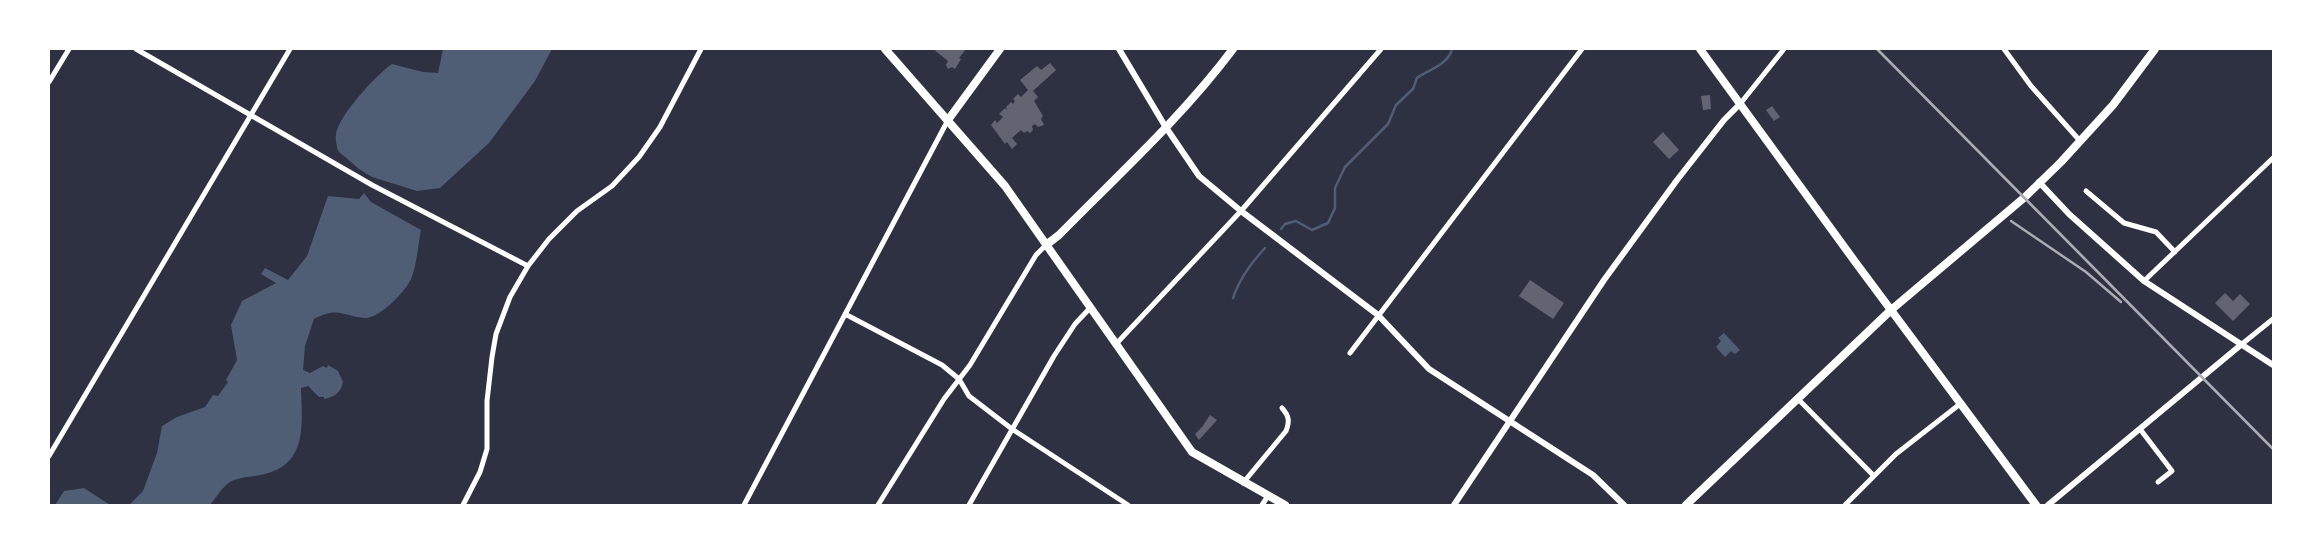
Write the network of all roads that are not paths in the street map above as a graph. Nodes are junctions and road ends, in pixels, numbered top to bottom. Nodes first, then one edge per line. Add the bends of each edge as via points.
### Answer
1 (68, 49) edge
2 (136, 49) edge
3 (290, 49) edge
4 (701, 49) edge
5 (885, 49) edge
6 (1000, 49) edge
7 (1119, 49) edge
8 (1233, 49) edge
9 (1381, 49) edge
10 (1582, 49) edge
11 (1700, 49) edge
12 (1784, 49) edge
13 (2004, 49) edge
14 (2155, 49) edge
15 (49, 82) edge
16 (1740, 104) junction
17 (250, 115) junction
18 (948, 120) junction
19 (1166, 126) junction
20 (2081, 142) junction
21 (2273, 158) edge
22 (2039, 182) junction
23 (2086, 191) dead end
24 (1241, 211) junction
25 (1046, 245) junction
26 (2175, 252) junction
27 (528, 266) junction
28 (2144, 281) junction
29 (1090, 308) junction
30 (1891, 310) junction
31 (845, 314) junction
32 (1378, 316) junction
33 (2273, 319) edge
34 (1116, 344) junction
35 (2242, 344) junction
36 (1350, 353) dead end
37 (2273, 364) edge
38 (959, 379) junction
39 (1797, 398) junction
40 (1960, 404) junction
41 (1282, 408) dead end
42 (1510, 422) junction
43 (1012, 429) junction
44 (2140, 429) junction
45 (49, 456) edge
46 (1874, 476) junction
47 (2158, 482) dead end
48 (1243, 483) junction
49 (1268, 496) junction
50 (463, 505) edge
51 (744, 505) edge
52 (878, 505) edge
53 (969, 505) edge
54 (1128, 505) edge
55 (1262, 505) edge
56 (1285, 505) edge
57 (1454, 505) edge
58 (1624, 505) edge
59 (1686, 505) edge
60 (1845, 505) edge
61 (2036, 505) edge
62 (2048, 505) edge

1 - 15 street
2 - 17 street
3 - 17 street
4 - 27 street via 660,127 639,157 612,186 577,211
5 - 18 main road
6 - 18 main road
7 - 19 street
8 - 19 main road
9 - 24 street
10 - 32 street
11 - 16 main road
12 - 16 street
13 - 20 street via 2031,86
14 - 20 main road via 2113,106
16 - 30 main road
16 - 42 street via 1676,180 1604,280
17 - 27 street via 372,185
17 - 45 street
18 - 25 main road via 1005,186
18 - 31 street
19 - 24 street via 1199,176
19 - 25 main road
20 - 22 main road
21 - 26 street
22 - 28 street via 2069,214
22 - 30 main road
23 - 26 street via 2124,223 2156,232
24 - 32 street
24 - 34 street
25 - 29 main road
25 - 38 street via 1036,255
26 - 28 street
27 - 50 street via 510,297 496,334 488,379 487,449 480,472
28 - 35 street
29 - 34 main road
29 - 43 street via 1054,356
30 - 39 main road
30 - 40 main road
31 - 38 street via 942,365
31 - 51 street
32 - 36 street
32 - 42 street via 1429,369
33 - 35 street
34 - 48 main road via 1192,452
35 - 37 street
35 - 44 street
38 - 43 street via 969,396
38 - 52 street
39 - 46 street
39 - 59 main road
40 - 46 street via 1896,454
40 - 61 main road
41 - 48 street via 1290,423 1286,431
42 - 57 street
42 - 58 street via 1593,475
43 - 53 street
43 - 54 street
44 - 47 street via 2172,471
44 - 62 street
46 - 60 street
48 - 49 main road
49 - 55 street
49 - 56 main road

